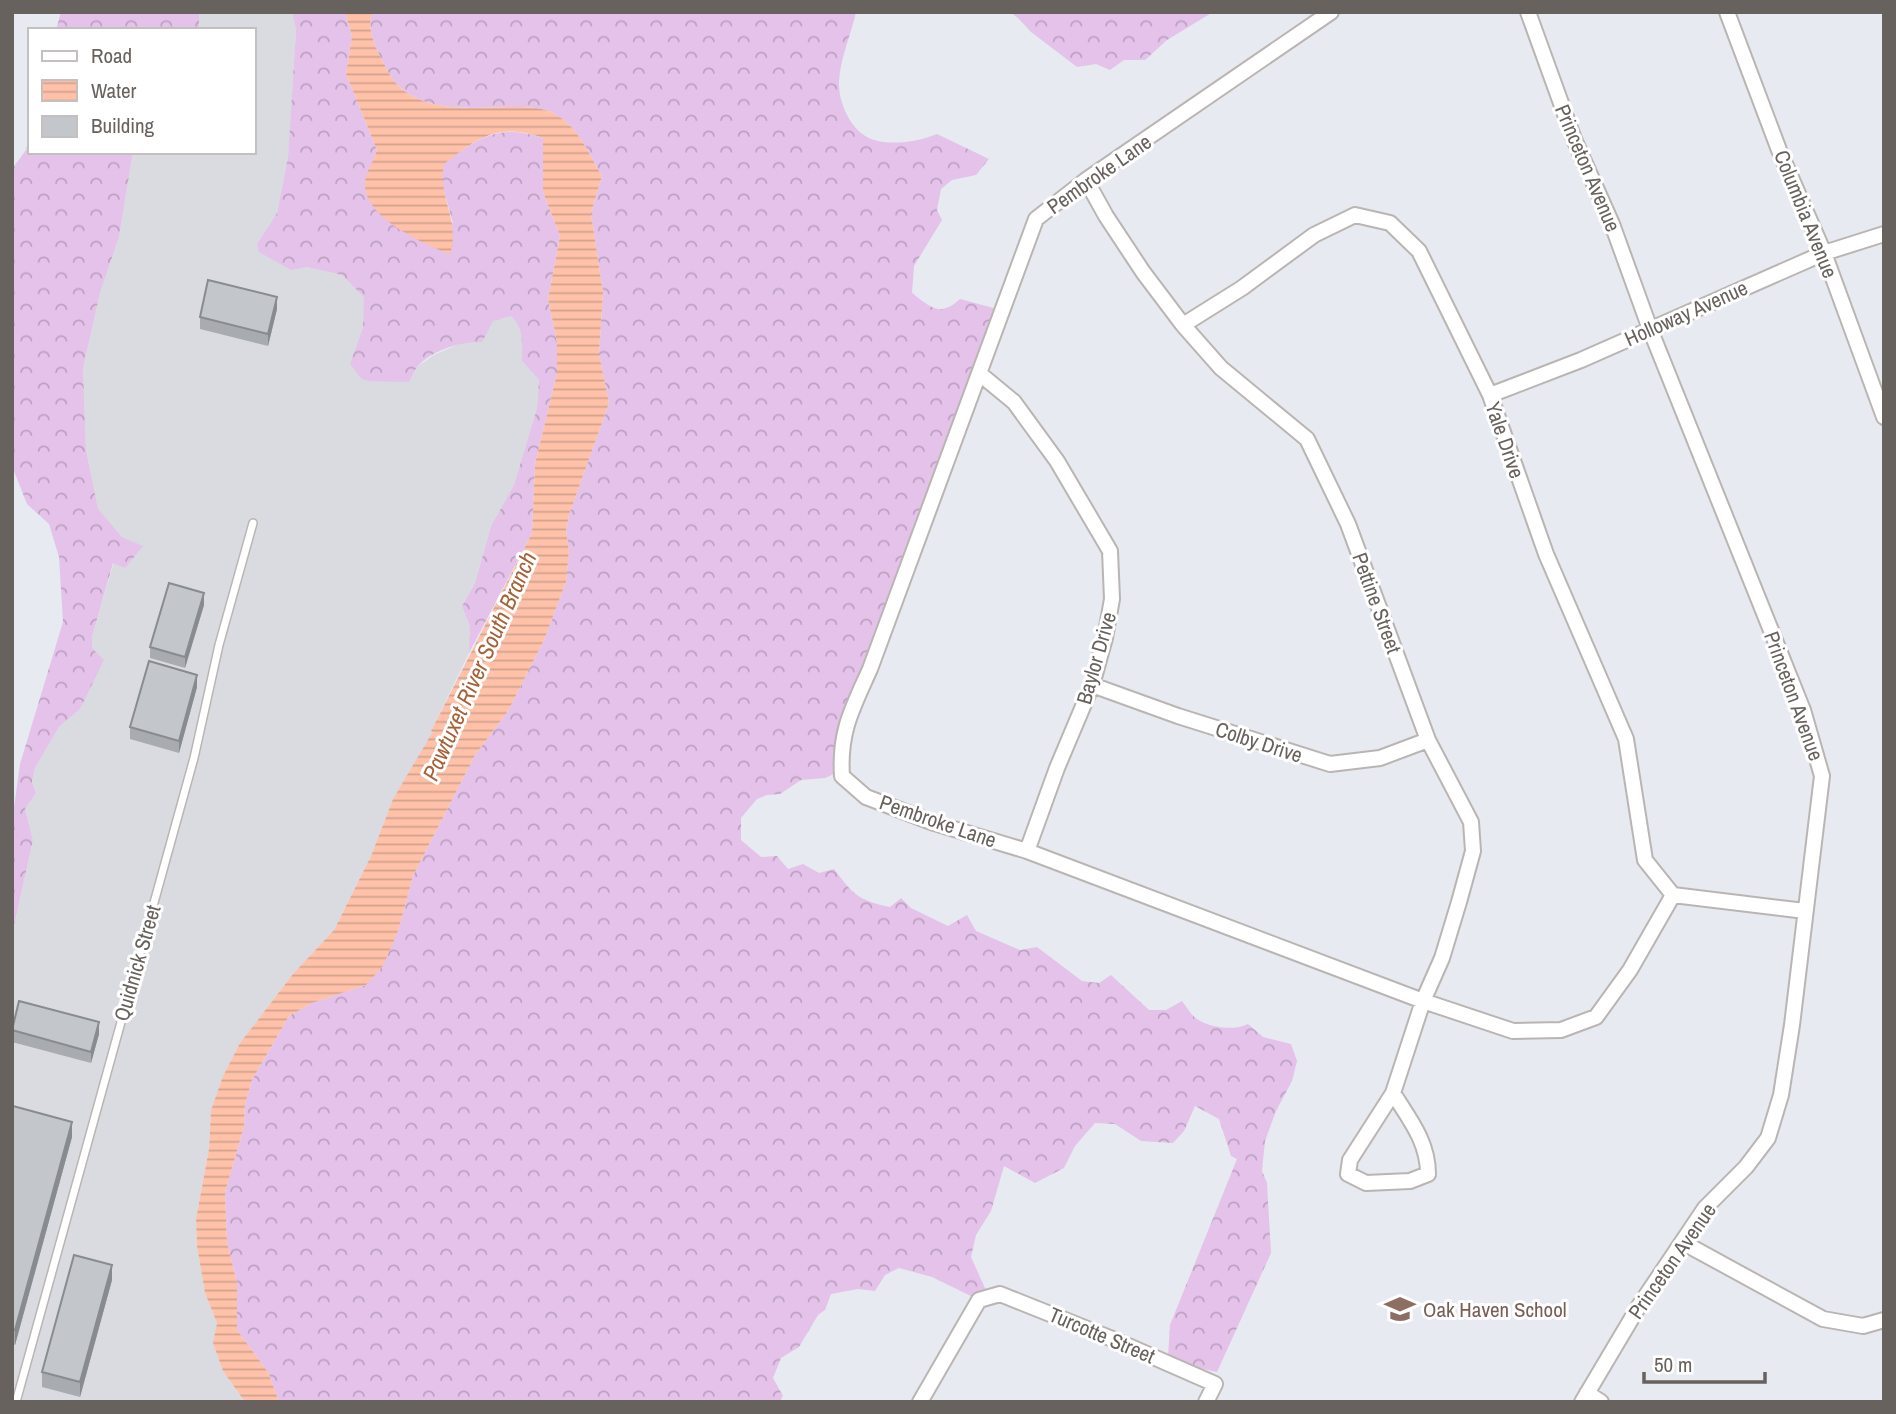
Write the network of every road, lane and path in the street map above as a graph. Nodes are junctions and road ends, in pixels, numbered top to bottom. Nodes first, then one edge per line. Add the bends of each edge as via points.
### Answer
1 (1331, 12) edge
2 (1528, 12) edge
3 (1727, 12) edge
4 (1086, 180) junction
5 (1884, 234) edge
6 (1824, 253) junction
7 (1183, 325) junction
8 (1650, 328) junction
9 (980, 374) junction
10 (1490, 395) junction
11 (1884, 416) edge
12 (253, 523) dead end
13 (1092, 685) junction
14 (1428, 740) junction
15 (1027, 851) junction
16 (1674, 895) junction
17 (1805, 911) junction
18 (1423, 1001) junction
19 (1393, 1093) junction
20 (1682, 1242) junction
21 (1884, 1320) edge
22 (1585, 1398) edge
23 (16, 1402) edge
24 (920, 1402) edge
25 (1206, 1402) edge
26 (1601, 1402) edge

1 - 4 street, Pembroke Lane
2 - 8 street, Princeton Avenue
3 - 6 street, Columbia Avenue
4 - 7 street, Pettine Street
4 - 9 street, Pembroke Lane via 1036,219
5 - 6 street, Holloway Avenue
6 - 8 street, Holloway Avenue
6 - 11 street, Columbia Avenue
7 - 10 street, Yale Drive via 1314,235 1354,215 1390,223 1419,251
7 - 14 street, Pettine Street via 1221,368 1307,439 1348,524
8 - 10 street, Holloway Avenue
8 - 17 street, Princeton Avenue via 1803,710 1822,776
9 - 13 street, Baylor Drive via 1014,402 1057,461 1110,551 1112,598
9 - 15 street, Pembroke Lane via 870,670 847,718 840,751 842,776 866,797
10 - 16 street, Yale Drive via 1546,554 1626,739 1645,860
12 - 23 lane, Quidnick Street via 194,758
13 - 14 street, Colby Drive via 1330,764 1380,758
13 - 15 street, Baylor Drive
14 - 18 street, Pettine Street via 1471,821 1473,851 1442,958
15 - 18 street, Pembroke Lane
16 - 17 street
16 - 18 street, Pembroke Lane via 1597,1017 1561,1030 1513,1031
17 - 20 street, Princeton Avenue via 1781,1095 1768,1138 1705,1208
18 - 19 street, Pettine Street
19 - 19 street, Pettine Street via 1428,1154 1428,1174 1410,1181 1366,1183 1348,1174 1350,1160
20 - 21 street via 1823,1319 1863,1326
20 - 22 street, Princeton Avenue
22 - 26 street
24 - 25 street, Turcotte Street via 979,1300 1000,1294 1215,1384

